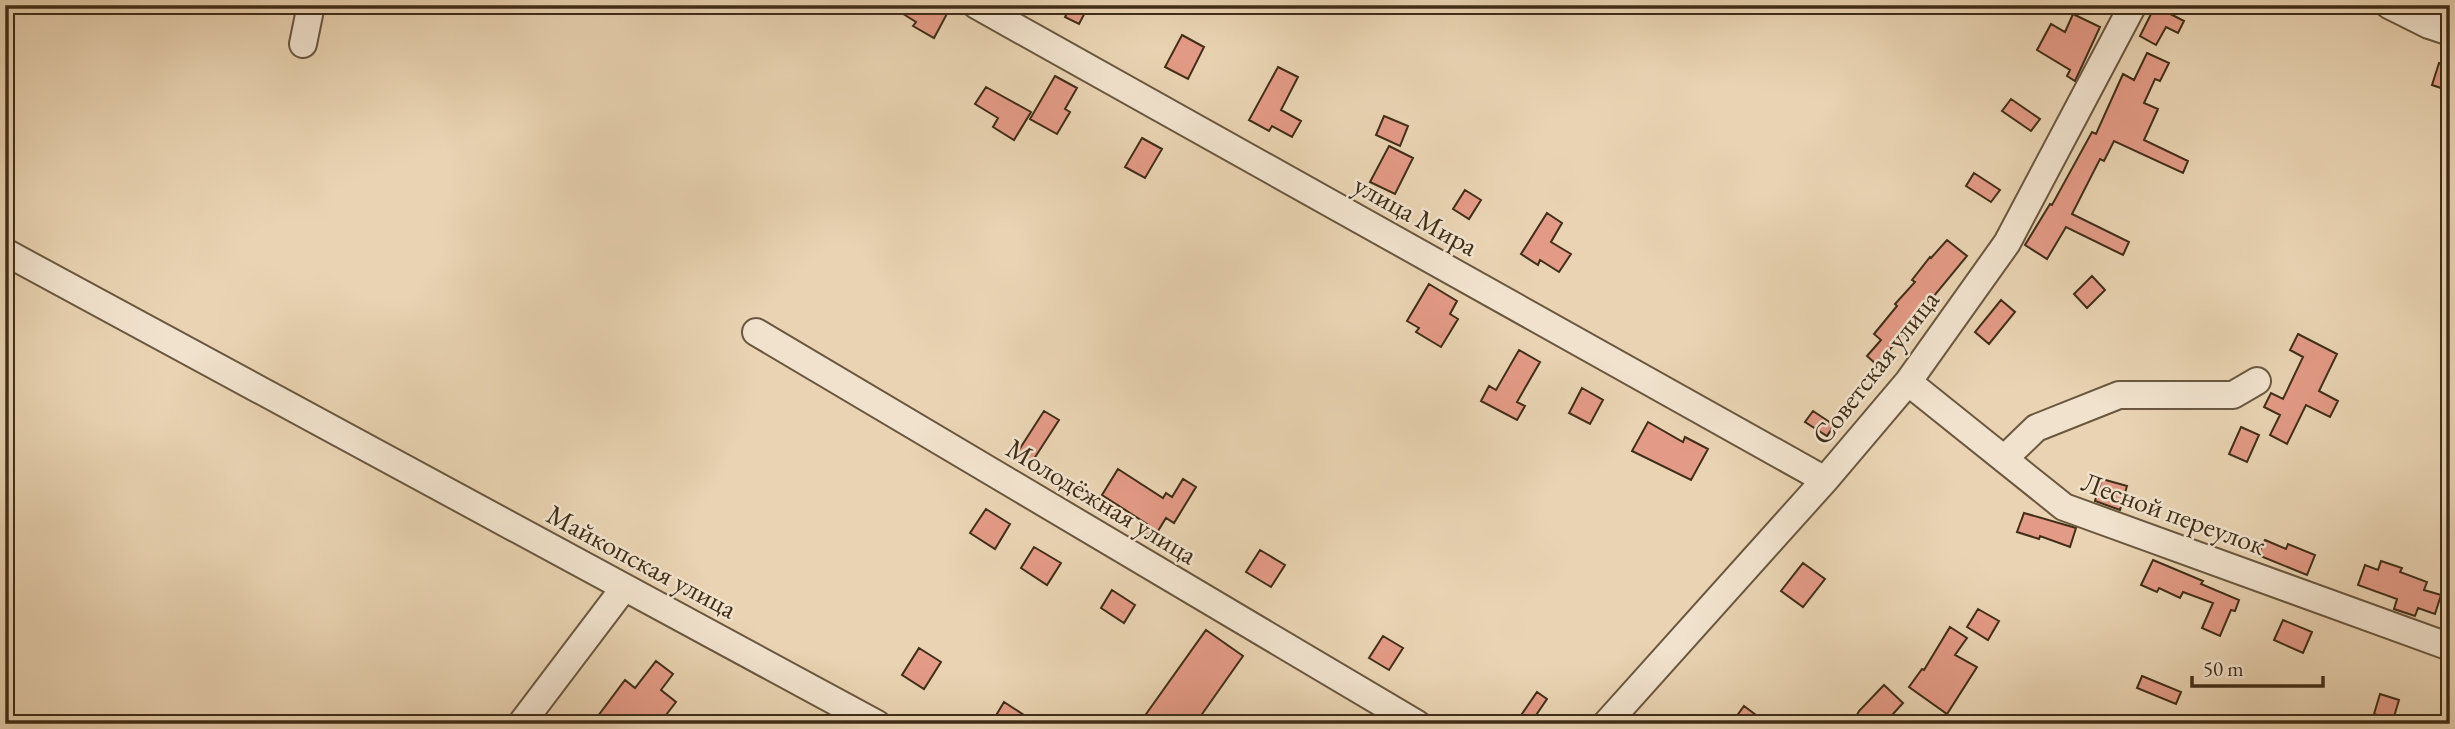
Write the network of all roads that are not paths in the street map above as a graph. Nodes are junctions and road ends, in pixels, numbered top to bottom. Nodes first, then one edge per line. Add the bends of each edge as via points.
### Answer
1 (311, 5) edge
2 (976, 5) edge
3 (2133, 5) edge
4 (2389, 5) edge
5 (2450, 32) edge
6 (303, 44) dead end
7 (5, 252) edge
8 (756, 332) dead end
9 (2257, 381) dead end
10 (1908, 382) junction
11 (2004, 459) junction
12 (1825, 480) junction
13 (624, 588) junction
14 (2450, 647) edge
15 (521, 724) edge
16 (877, 724) edge
17 (1417, 724) edge
18 (1606, 724) edge

1 - 6 street
2 - 12 street, улица Мира
3 - 10 street, Советская улица via 2007,243
4 - 5 street
7 - 13 street, Майкопская улица
8 - 17 street, Молодёжная улица
9 - 11 street via 2232,395 2119,395 2036,428
10 - 11 street, Лесной переулок
10 - 12 street, Советская улица
11 - 14 street, Лесной переулок via 2064,507
12 - 18 street, Советская улица
13 - 15 street
13 - 16 street, Майкопская улица

